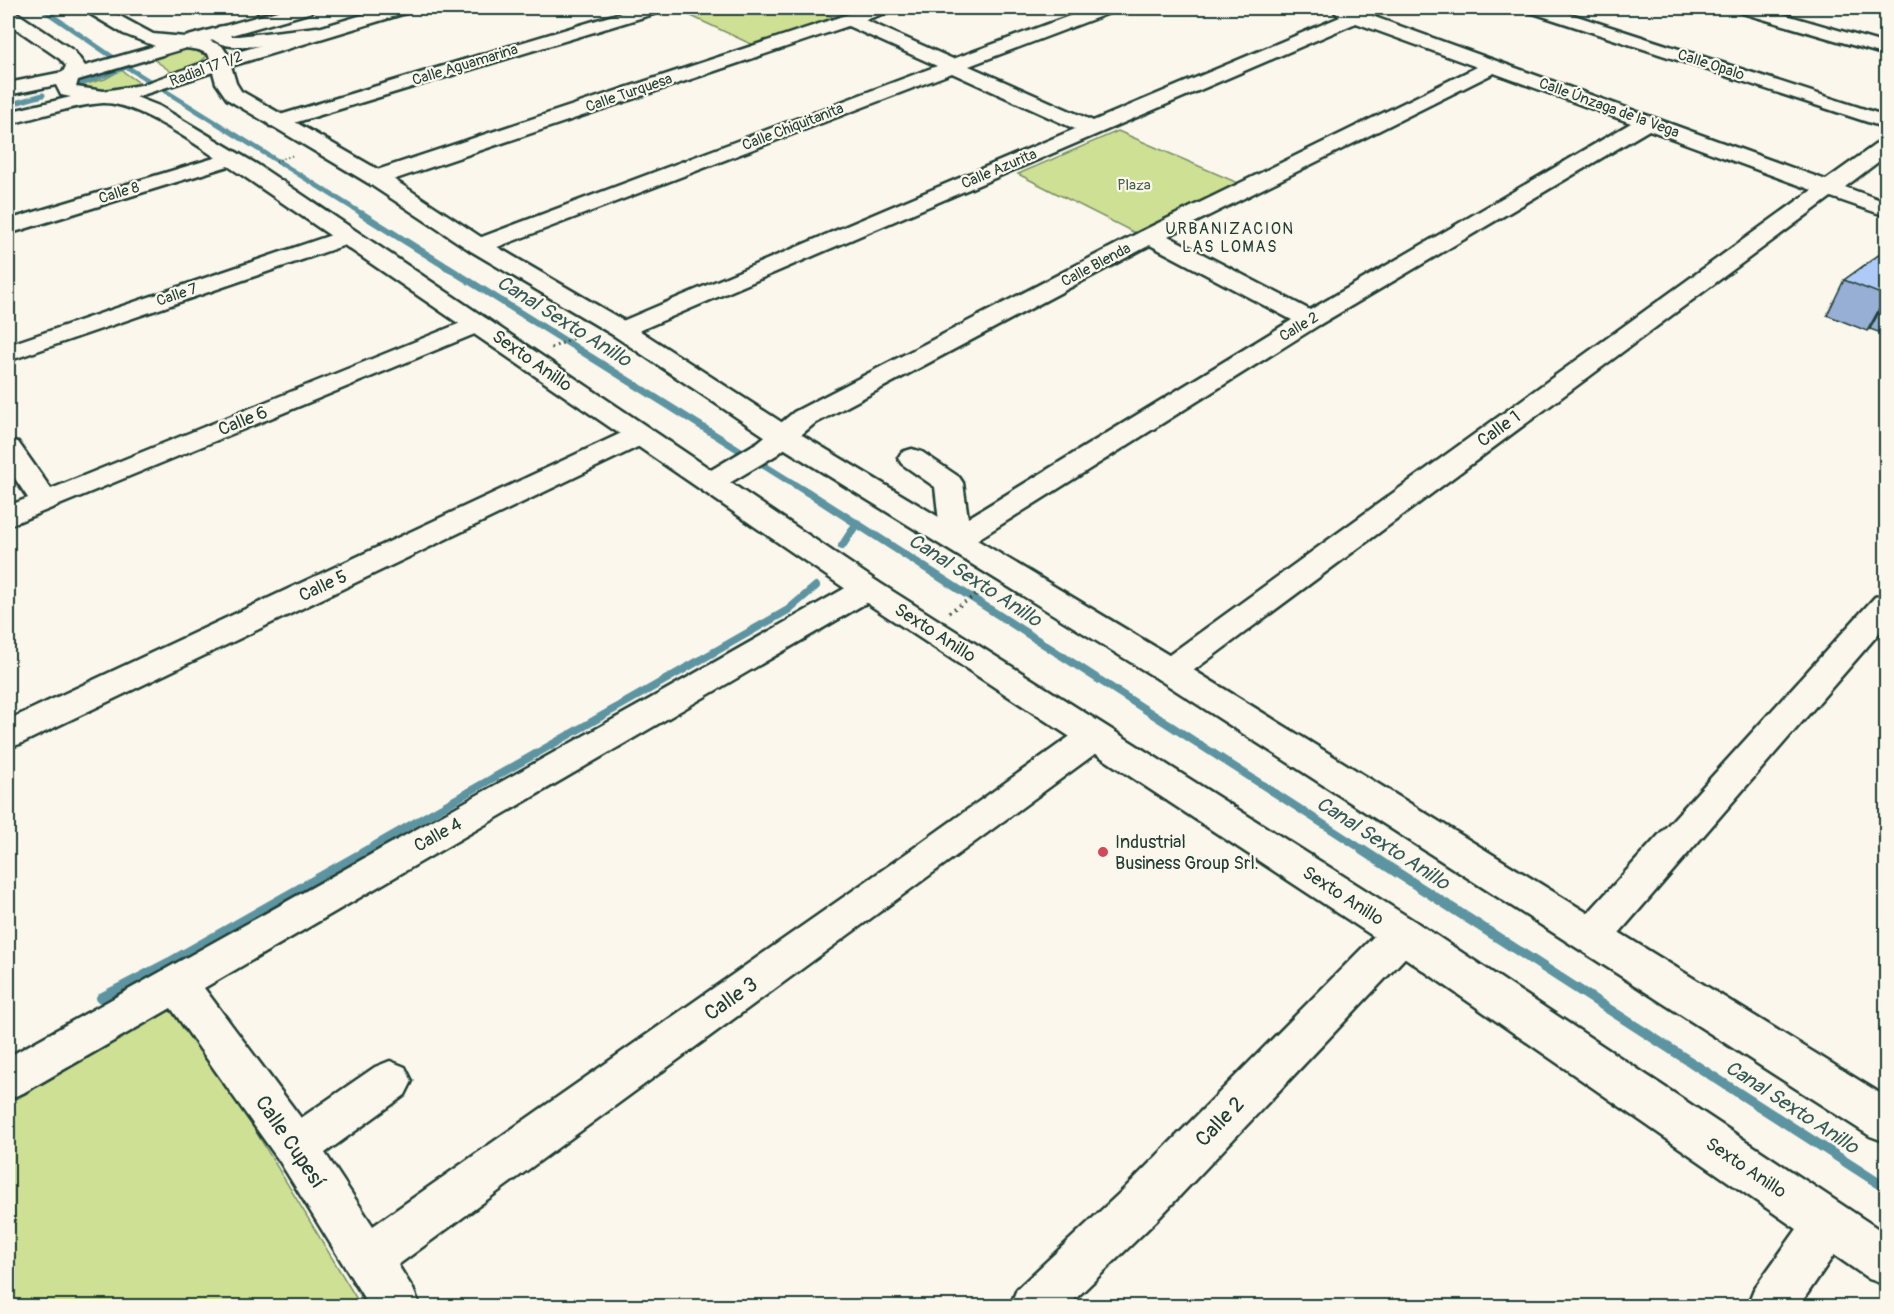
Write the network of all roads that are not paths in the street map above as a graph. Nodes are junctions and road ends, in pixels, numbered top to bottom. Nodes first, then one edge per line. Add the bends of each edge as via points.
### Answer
1 (93, 8) edge
2 (306, 8) edge
3 (403, 8) edge
4 (654, 8) edge
5 (883, 8) edge
6 (1106, 8) edge
7 (1331, 8) edge
8 (1375, 8) edge
9 (1536, 8) edge
10 (1745, 8) edge
11 (1830, 12) dead end
12 (1355, 16) junction
13 (848, 19) junction
14 (10, 20) edge
15 (1807, 26) junction
16 (224, 31) junction
17 (317, 32) junction
18 (180, 43) junction
19 (1887, 50) edge
20 (220, 63) junction
21 (953, 66) junction
22 (1492, 67) junction
23 (70, 76) junction
24 (8, 89) edge
25 (107, 98) junction
26 (8, 118) edge
27 (277, 122) junction
28 (1648, 122) junction
29 (1887, 122) edge
30 (1093, 129) junction
31 (1887, 146) edge
32 (231, 159) junction
33 (376, 178) junction
34 (1828, 187) junction
35 (1887, 209) edge
36 (8, 227) edge
37 (1150, 236) junction
38 (346, 237) junction
39 (479, 246) junction
40 (1310, 320) junction
41 (478, 324) junction
42 (622, 330) junction
43 (8, 353) edge
44 (638, 436) junction
45 (775, 442) junction
46 (8, 448) edge
47 (912, 458) dead end
48 (721, 476) junction
49 (45, 502) junction
50 (8, 517) edge
51 (956, 539) junction
52 (867, 589) junction
53 (1887, 605) edge
54 (1170, 670) junction
55 (8, 735) edge
56 (1095, 736) junction
57 (1402, 934) junction
58 (1593, 935) junction
59 (176, 982) junction
60 (8, 1079) edge
61 (390, 1081) dead end
62 (1887, 1121) edge
63 (296, 1147) junction
64 (1828, 1224) junction
65 (366, 1259) junction
66 (1887, 1262) edge
67 (396, 1306) edge
68 (1034, 1306) edge
69 (1772, 1306) edge

1 - 18 street via 138,35
2 - 16 street, Radial 17 1/2
3 - 17 street, Radial 17 1/2
4 - 27 street, Calle Aguamarina
5 - 13 street, Calle Turquesa
6 - 21 street, Calle Chiquitanita
7 - 12 street, Calle Únzaga de la Vega
8 - 12 street, Calle Azurita
9 - 29 street, Calle Opalo
10 - 15 street
11 - 15 street
12 - 22 street, Calle Únzaga de la Vega
12 - 30 street, Calle Azurita
13 - 21 street
13 - 33 street, Calle Turquesa
14 - 23 street, Sexto Anillo via 67,55 76,65
15 - 19 street
16 - 17 street via 220,37 238,42
16 - 18 street, Radial 17 1/2
17 - 20 street, Radial 17 1/2
18 - 20 street via 213,49 220,55
18 - 23 street, Radial 17 1/2
20 - 25 street, Radial 17 1/2 via 145,90
20 - 27 street via 226,87
21 - 30 street
21 - 39 street, Calle Chiquitanita
22 - 28 street, Calle Únzaga de la Vega
22 - 37 street, Calle Blenda
23 - 24 street, Radial 17 1/2
23 - 25 street, Sexto Anillo via 68,91
25 - 26 street, Radial 17 1/2
25 - 32 street, Sexto Anillo via 152,110
27 - 33 street
28 - 34 street, Calle Únzaga de la Vega
28 - 40 street, Calle 2
30 - 42 street, Calle Azurita
31 - 34 street, Calle 1
32 - 36 street, Calle 8
32 - 38 street, Sexto Anillo
33 - 39 street
34 - 35 street, Calle Únzaga de la Vega
34 - 54 street, Calle 1
37 - 40 street
37 - 45 street, Calle Blenda via 804,418
38 - 41 street, Sexto Anillo
38 - 43 street, Calle 7
39 - 42 street
40 - 51 street, Calle 2
41 - 44 street, Sexto Anillo
41 - 49 street, Calle 6
42 - 45 street
44 - 48 street, Sexto Anillo
44 - 55 street, Calle 5
45 - 48 street, Calle Blenda
45 - 51 street
46 - 49 street
47 - 51 street via 949,483
48 - 52 street, Sexto Anillo
49 - 50 street, Calle 6
51 - 54 street
52 - 56 street, Sexto Anillo
52 - 59 street, Calle 4
53 - 58 street
54 - 58 street
56 - 57 street, Sexto Anillo
56 - 65 street, Calle 3
57 - 64 street, Sexto Anillo
57 - 68 street, Calle 2 via 1140,1205
58 - 62 street
59 - 60 street, Calle 4
59 - 63 street, Calle Cupesí
61 - 63 street
63 - 65 street, Calle Cupesí
64 - 66 street, Sexto Anillo
64 - 69 street
65 - 67 street, Calle Cupesí

